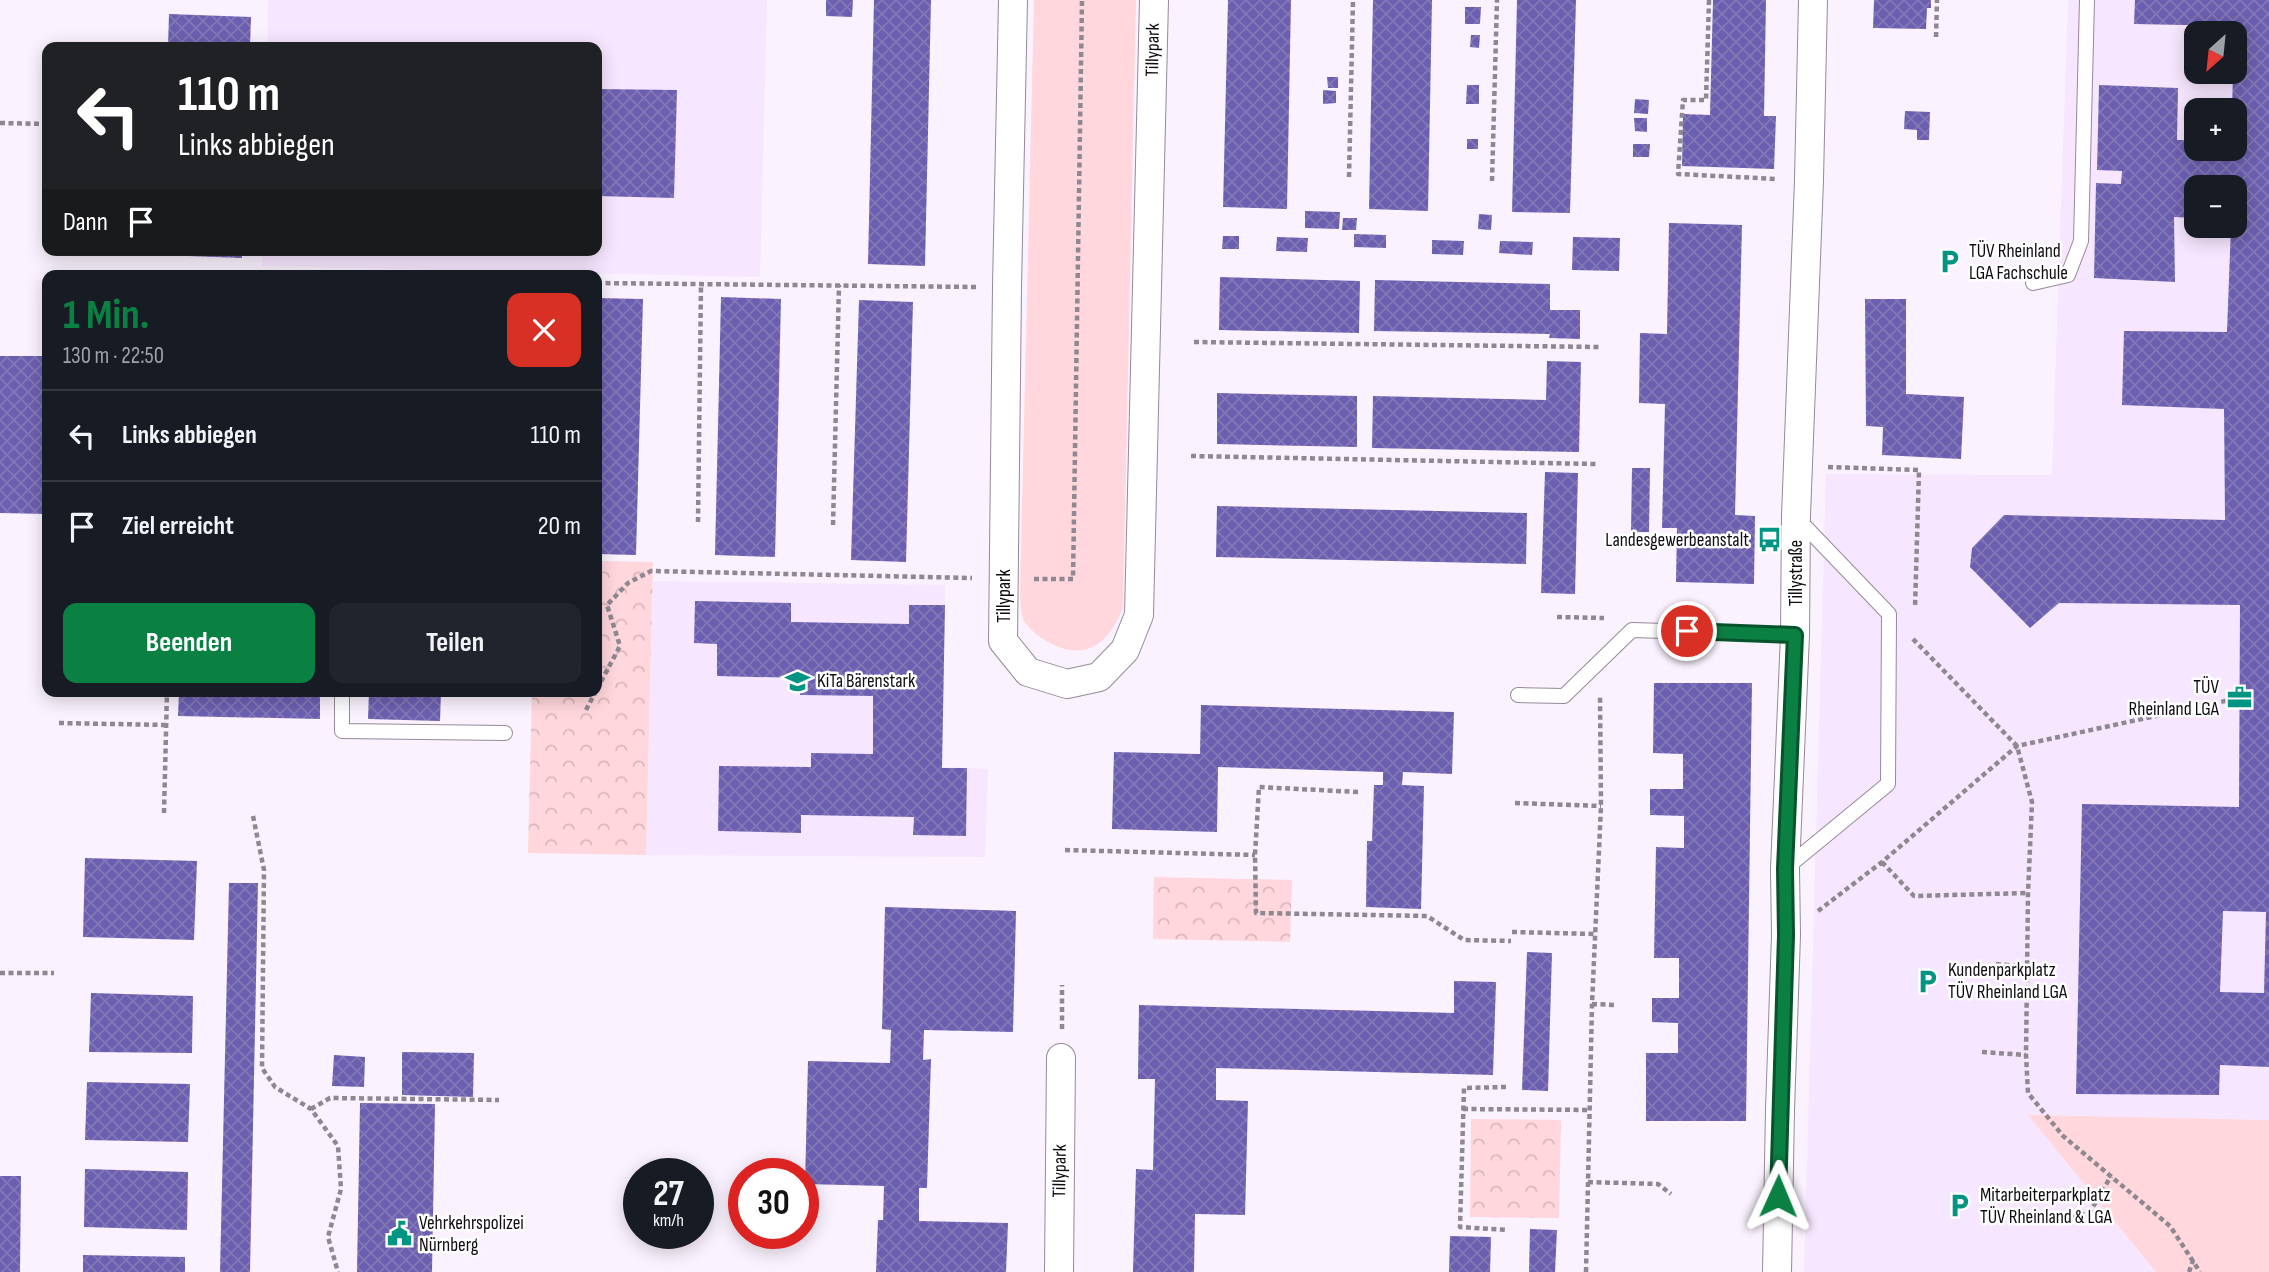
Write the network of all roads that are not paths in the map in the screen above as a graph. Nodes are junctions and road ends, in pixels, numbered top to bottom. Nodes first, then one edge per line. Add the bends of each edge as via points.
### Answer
1 (1013, 0) edge
2 (1154, 0) edge
3 (1813, 0) edge
4 (2087, 0) edge
5 (2033, 283) dead end
6 (1796, 516) junction
7 (1795, 635) junction
8 (1518, 695) dead end
9 (342, 697) edge
10 (505, 733) dead end
11 (1785, 869) junction
12 (1061, 1058) road end
13 (1059, 1272) edge
14 (1777, 1272) edge

1 - 2 street, Tillypark via 1003,641 1028,672 1068,684 1099,677 1125,650 1139,615
3 - 6 street, Tillystraße
4 - 5 lane via 2081,241 2068,275
6 - 7 street, Tillystraße
6 - 11 lane via 1889,614 1888,784
7 - 8 lane via 1632,629 1564,696
7 - 11 street, Tillystraße
9 - 10 lane via 342,731
11 - 14 street, Tillystraße
12 - 13 street, Tillypark

